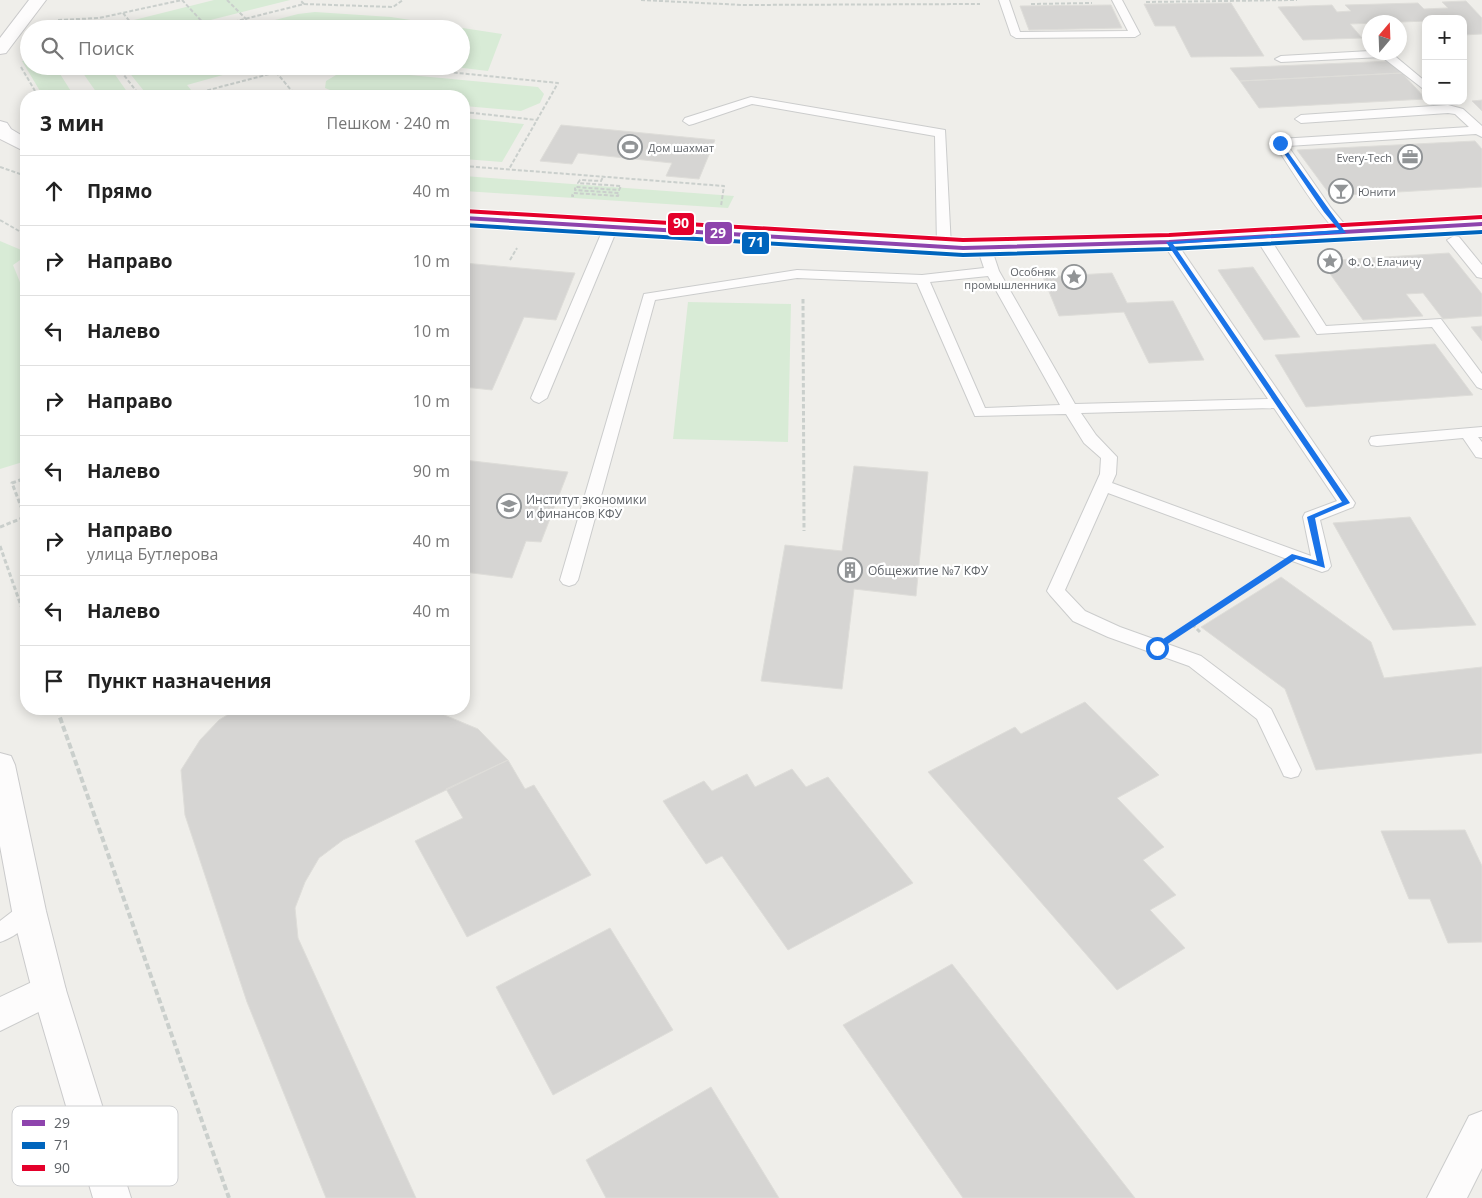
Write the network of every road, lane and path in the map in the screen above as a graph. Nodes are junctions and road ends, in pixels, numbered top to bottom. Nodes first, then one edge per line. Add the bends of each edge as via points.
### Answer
1 (38, 0) edge
2 (182, 0) edge
3 (227, 0) edge
4 (300, 0) edge
5 (403, 0) edge
6 (641, 0) edge
7 (1297, 0) edge
8 (1117, 1) edge
9 (1004, 2) edge
10 (304, 4) junction
11 (123, 13) junction
12 (246, 18) junction
13 (22, 20) edge
14 (68, 20) edge
15 (129, 20) edge
16 (199, 20) edge
17 (239, 20) edge
18 (20, 23) edge
19 (0, 49) edge
20 (1280, 59) dead end
21 (470, 74) edge
22 (26, 75) edge
23 (124, 75) edge
24 (265, 75) edge
25 (279, 75) edge
26 (1422, 85) edge
27 (34, 90) edge
28 (135, 90) edge
29 (208, 90) edge
30 (292, 90) edge
31 (1445, 105) edge
32 (470, 113) edge
33 (1302, 119) dead end
34 (537, 120) junction
35 (689, 121) dead end
36 (0, 127) edge
37 (1480, 132) edge
38 (20, 143) edge
39 (20, 146) edge
40 (0, 148) edge
41 (470, 166) edge
42 (509, 169) junction
43 (603, 177) junction
44 (580, 199) dead end
45 (571, 200) dead end
46 (616, 201) dead end
47 (720, 214) dead end
48 (470, 218) edge
49 (0, 220) edge
50 (1482, 225) edge
51 (611, 227) junction
52 (20, 232) edge
53 (1344, 232) junction
54 (1262, 237) junction
55 (1454, 240) dead end
56 (1169, 242) junction
57 (944, 246) junction
58 (984, 247) junction
59 (992, 271) junction
60 (797, 274) junction
61 (1482, 274) edge
62 (922, 279) junction
63 (1482, 384) edge
64 (540, 398) dead end
65 (1279, 403) junction
66 (1070, 409) junction
67 (1475, 432) edge
68 (1377, 441) dead end
69 (1482, 453) edge
70 (20, 480) edge
71 (1103, 485) junction
72 (20, 505) edge
73 (20, 520) edge
74 (0, 527) edge
75 (804, 531) dead end
76 (0, 546) edge
77 (1295, 556) junction
78 (569, 580) dead end
79 (20, 603) edge
80 (1192, 624) junction
81 (1200, 632) dead end
82 (1157, 648) junction
83 (59, 715) edge
84 (0, 765) edge
85 (1291, 770) dead end
86 (29, 911) junction
87 (0, 932) edge
88 (49, 990) junction
89 (0, 1015) edge
90 (84, 1106) edge
91 (1482, 1129) edge
92 (108, 1186) edge
93 (112, 1198) edge
94 (229, 1198) edge
95 (1446, 1198) edge

1 - 13 main road
2 - 11 path
2 - 16 path
3 - 12 path
4 - 10 path
5 - 10 path via 393,7
6 - 9 path via 743,5
7 - 8 path
8 - 9 path
8 - 9 lane via 1135,34 1016,35
10 - 12 path
11 - 14 path
11 - 15 path
12 - 17 path
18 - 19 main road
20 - 26 lane via 1385,54
21 - 34 path via 558,82
22 - 27 path
23 - 28 path
24 - 29 path
25 - 30 path
31 - 33 lane
31 - 37 lane via 1460,111
32 - 34 path
34 - 42 path
35 - 57 lane via 751,100 941,133
36 - 38 main road
37 - 53 lane via 1280,143
39 - 40 main road
41 - 42 path
42 - 43 path
43 - 46 path via 601,181 580,180 578,183 621,186 619,190 575,187 575,190 619,193 618,196 574,193 572,196 617,198
43 - 47 path via 724,186
44 - 45 path
48 - 51 main road
49 - 52 path
50 - 53 main road
51 - 57 main road
51 - 64 lane
53 - 54 main road
54 - 56 main road
54 - 63 lane via 1322,331 1436,322
55 - 61 lane
56 - 58 main road
56 - 65 lane
57 - 58 main road
58 - 59 lane
59 - 62 lane
59 - 66 lane
60 - 62 lane
60 - 75 path via 803,298
60 - 78 lane via 648,297
62 - 66 lane via 980,412
65 - 66 lane
65 - 77 lane via 1347,503 1311,517 1322,566
66 - 71 lane via 1090,439 1109,457 1108,474
67 - 68 lane
67 - 69 lane
70 - 72 path via 12,483
71 - 77 lane
71 - 82 lane via 1056,591 1079,616
73 - 74 path
76 - 79 path
77 - 80 path
80 - 81 path
80 - 82 path
82 - 85 lane via 1195,661 1264,714
83 - 94 path
84 - 86 main road
86 - 87 lane
86 - 88 main road
88 - 89 main road
88 - 90 main road
91 - 95 main road
92 - 93 main road

